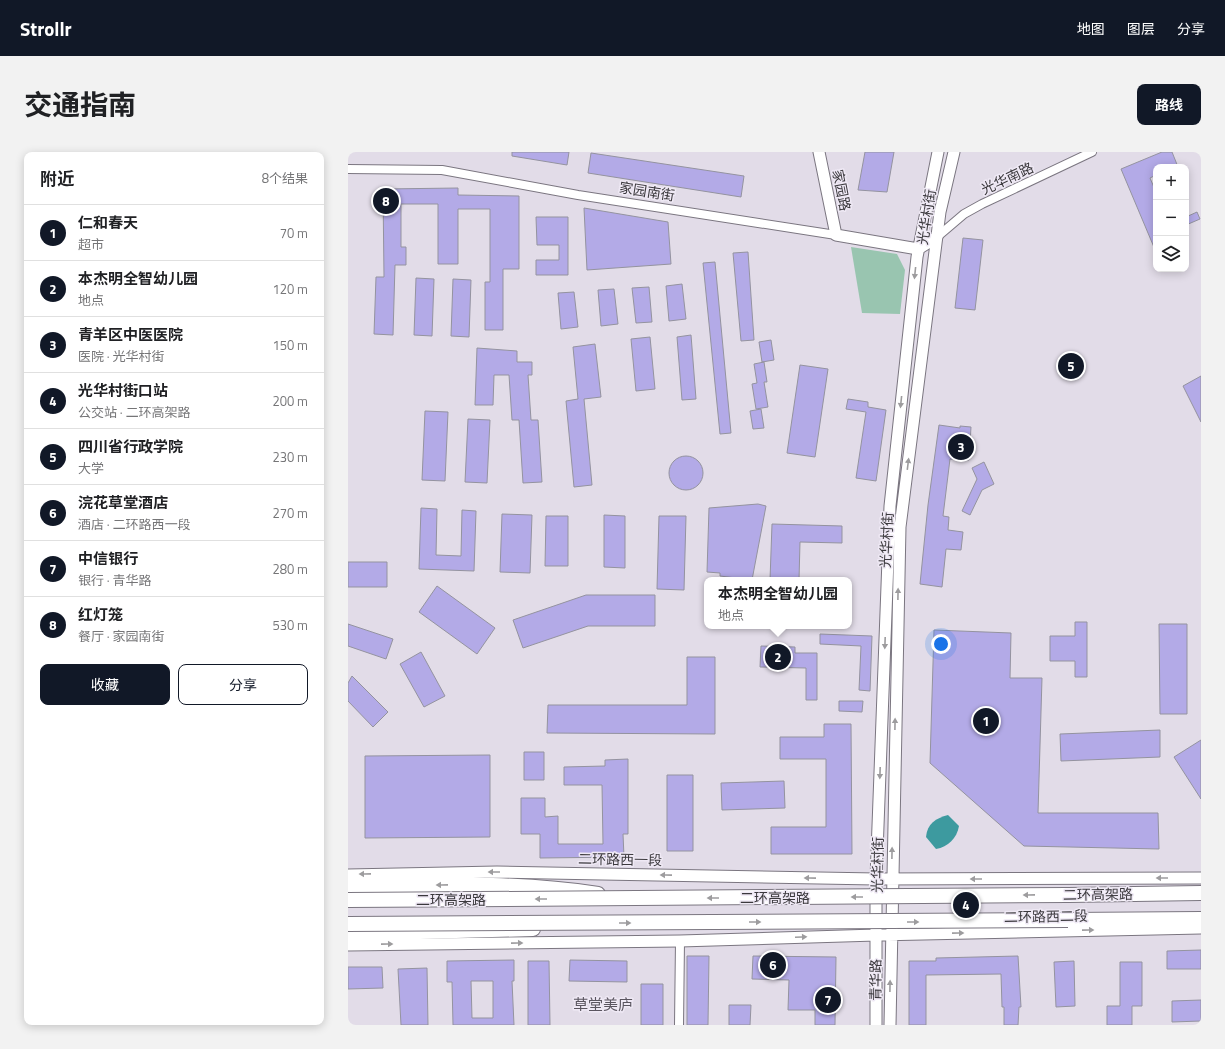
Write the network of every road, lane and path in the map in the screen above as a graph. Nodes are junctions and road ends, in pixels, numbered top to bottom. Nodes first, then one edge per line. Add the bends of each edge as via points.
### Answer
1 (819, 152) edge
2 (938, 152) edge
3 (954, 152) edge
4 (1092, 152) edge
5 (348, 169) edge
6 (836, 235) junction
7 (937, 236) junction
8 (918, 249) junction
9 (348, 875) edge
10 (1201, 878) edge
11 (876, 879) junction
12 (891, 879) junction
13 (348, 886) edge
14 (1201, 893) edge
15 (620, 898) junction
16 (348, 900) edge
17 (1201, 919) edge
18 (606, 923) junction
19 (348, 924) edge
20 (1201, 928) edge
21 (348, 934) edge
22 (891, 934) junction
23 (876, 935) junction
24 (680, 941) junction
25 (348, 945) edge
26 (679, 1025) edge
27 (876, 1025) edge
28 (890, 1025) edge

1 - 6 main road, 家园路
2 - 8 main road, 光华村街
3 - 7 main road, 光华村街
4 - 7 street, 光华南路 via 982,204 964,214
5 - 6 street, 家园南街 via 442,170 578,196
6 - 8 main road, 家园南街
7 - 8 main road
12 -> 7 main road, 光华村街 via 900,527
8 -> 11 main road, 光华村街 via 890,506
11 -> 9 main road, 二环路西一段 via 497,872
10 -> 12 main road
11 - 12 main road, 二环路西一段
11 - 23 main road, 光华村街
12 - 22 main road, 光华村街
15 -> 13 highway, bridge via 557,888 484,884
14 -> 15 highway, 二环高架路, bridge
15 -> 16 highway, 二环高架路, bridge
18 -> 17 highway, 二环高架路, bridge
18 - 19 highway, 二环高架路, bridge
18 - 21 highway, bridge via 511,930
22 -> 20 main road, 二环路西二段
22 - 23 main road
28 -> 22 main road, 青华路
24 -> 23 main road
23 - 27 main road, 青华路
25 -> 24 main road
24 - 26 street

